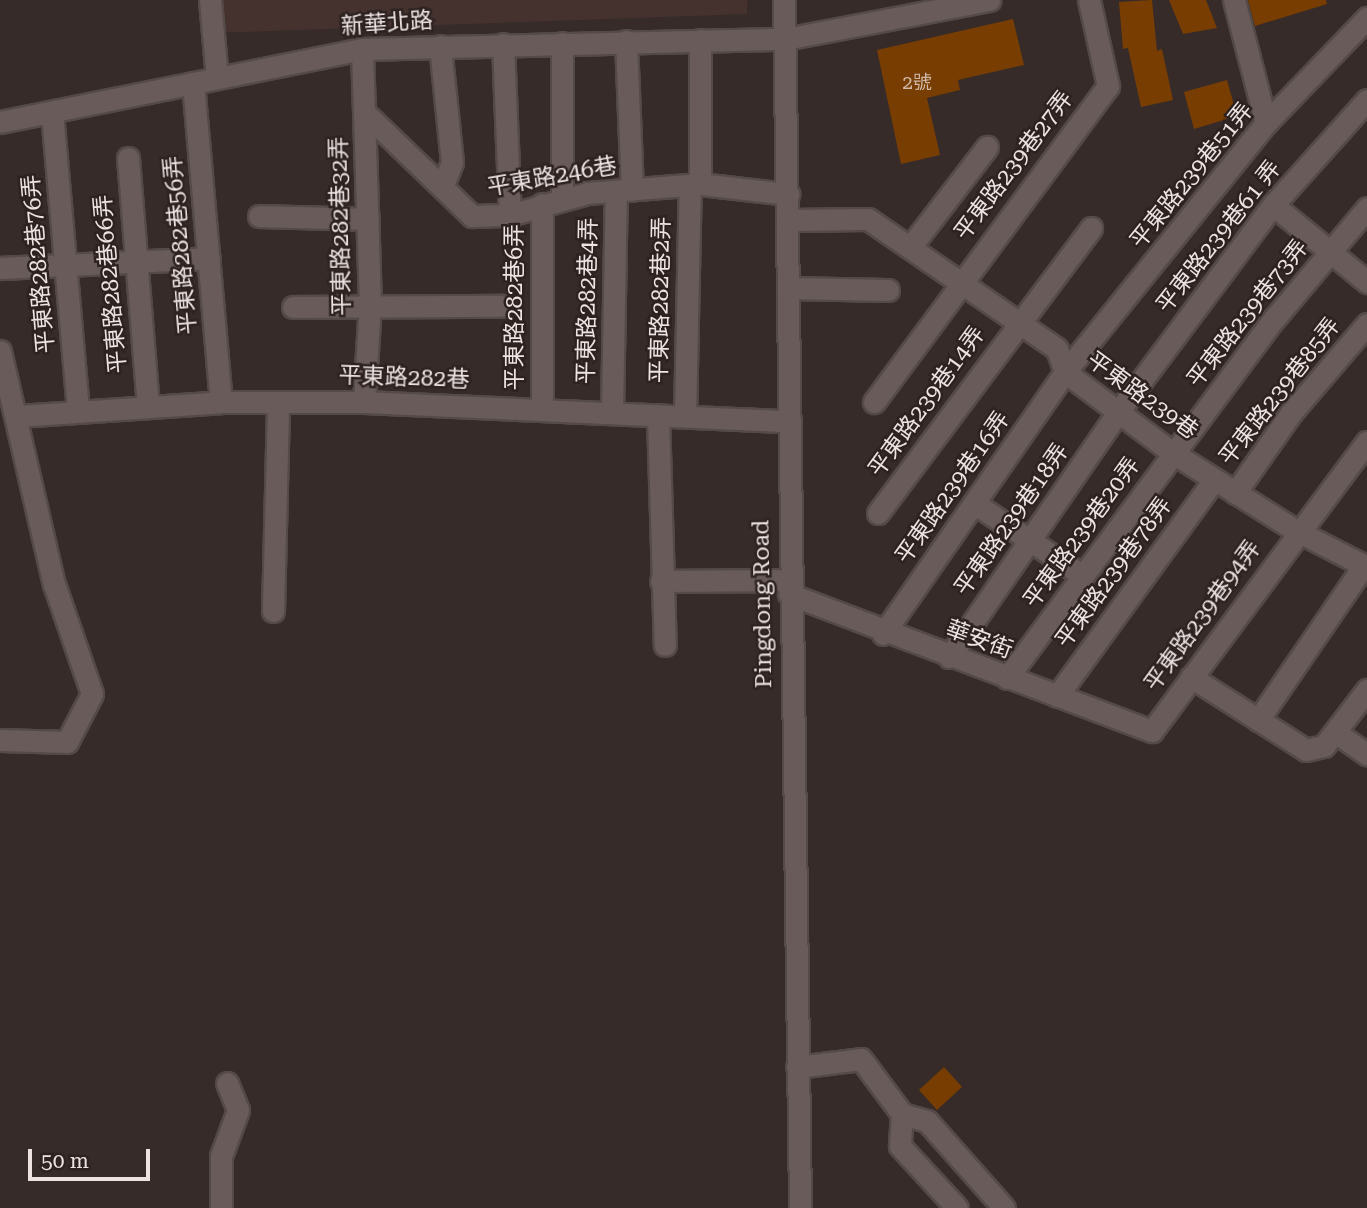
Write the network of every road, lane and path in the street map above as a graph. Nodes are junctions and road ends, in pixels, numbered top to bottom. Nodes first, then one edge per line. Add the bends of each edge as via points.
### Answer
1 (210, 0) edge
2 (784, 0) edge
3 (989, 0) edge
4 (1089, 0) edge
5 (1234, 0) edge
6 (1367, 18) edge
7 (785, 39) junction
8 (700, 40) junction
9 (626, 41) junction
10 (562, 43) junction
11 (503, 44) junction
12 (440, 46) junction
13 (362, 48) junction
14 (218, 78) junction
15 (192, 83) junction
16 (1367, 100) edge
17 (52, 113) junction
18 (365, 113) junction
19 (0, 122) edge
20 (1266, 123) junction
21 (987, 147) dead end
22 (128, 158) dead end
23 (695, 185) junction
24 (443, 186) junction
25 (624, 190) junction
26 (788, 194) junction
27 (552, 201) junction
28 (1273, 205) junction
29 (1367, 208) edge
30 (510, 215) junction
31 (259, 216) dead end
32 (368, 219) junction
33 (789, 220) junction
34 (1091, 228) dead end
35 (911, 246) junction
36 (1329, 253) junction
37 (209, 258) junction
38 (134, 262) junction
39 (65, 265) junction
40 (0, 268) edge
41 (962, 279) junction
42 (1367, 282) edge
43 (789, 288) junction
44 (888, 290) dead end
45 (370, 303) junction
46 (293, 306) dead end
47 (501, 306) dead end
48 (1018, 322) junction
49 (1367, 324) edge
50 (0, 351) edge
51 (1065, 372) junction
52 (221, 402) junction
53 (278, 402) junction
54 (364, 402) junction
55 (874, 402) dead end
56 (148, 407) junction
57 (542, 410) junction
58 (78, 411) junction
59 (1118, 412) junction
60 (612, 413) junction
61 (658, 415) junction
62 (18, 416) junction
63 (685, 416) junction
64 (787, 421) junction
65 (1367, 442) edge
66 (1173, 453) junction
67 (1214, 480) junction
68 (1235, 493) junction
69 (974, 503) junction
70 (878, 513) dead end
71 (1297, 531) junction
72 (1031, 539) junction
73 (1365, 566) edge
74 (1083, 576) junction
75 (661, 581) junction
76 (789, 587) junction
77 (273, 611) dead end
78 (883, 634) junction
79 (665, 645) dead end
80 (949, 657) junction
81 (1191, 677) junction
82 (1007, 678) junction
83 (1367, 690) edge
84 (1057, 696) junction
85 (1258, 720) junction
86 (1152, 730) joint
87 (1335, 732) junction
88 (0, 740) edge
89 (1367, 754) edge
90 (797, 1067) junction
91 (228, 1083) dead end
92 (902, 1114) junction
93 (221, 1208) edge
94 (800, 1208) edge
95 (957, 1208) edge
96 (1004, 1208) edge

1 - 14 street
2 - 7 street, Pingdong Road
3 - 7 street, 新華北路
4 - 41 street, 平東路239巷27弄 via 1108,86
5 - 20 street
6 - 20 street, 平東路239巷51弄
7 - 8 street, 新華北路
7 - 26 street, Pingdong Road
8 - 9 street, 新華北路
8 - 23 street, 平東路282巷2弄
9 - 10 street, 新華北路
9 - 25 street, 平東路282巷4弄
10 - 11 street, 新華北路
10 - 27 street, 平東路282巷6弄
11 - 12 street, 新華北路
11 - 30 street
12 - 13 street, 新華北路
12 - 24 street via 452,162
13 - 14 street, 新華北路
13 - 18 street, 平東路282巷32弄
14 - 15 street, 新華北路
15 - 17 street, 新華北路
15 - 37 street, 平東路282巷56弄
16 - 28 street, 平東路239巷61 弄
17 - 19 street, 新華北路
17 - 39 street, 平東路282巷76弄
18 - 24 street, 平東路246巷
18 - 32 street, 平東路282巷32弄
20 - 51 street, 平東路239巷51弄
21 - 35 street
22 - 38 street, 平東路282巷66弄
23 - 25 street, 平東路246巷
23 - 26 street, 平東路246巷
23 - 63 street, 平東路282巷2弄
24 - 30 street, 平東路246巷 via 472,216
25 - 27 street, 平東路246巷
25 - 60 street, 平東路282巷4弄
26 - 33 street, Pingdong Road
27 - 30 street, 平東路246巷
27 - 57 street, 平東路282巷6弄
28 - 36 street
28 - 59 street, 平東路239巷61 弄
29 - 36 street, 平東路239巷73弄
31 - 32 street
32 - 45 street, 平東路282巷32弄
33 - 35 street, 平東路239巷 via 868,219
33 - 43 street, Pingdong Road
34 - 48 street, 平東路239巷14弄
35 - 41 street, 平東路239巷
36 - 42 street
36 - 66 street, 平東路239巷73弄
37 - 38 street
37 - 52 street, 平東路282巷56弄
38 - 39 street
38 - 56 street, 平東路282巷66弄
39 - 40 street
39 - 58 street, 平東路282巷76弄
41 - 48 street, 平東路239巷
41 - 55 street, 平東路239巷27弄
43 - 44 street
43 - 64 street, Pingdong Road
45 - 46 street
45 - 47 street
45 - 54 street, 平東路282巷32弄
48 - 51 street, 平東路239巷 via 1057,349
48 - 70 street, 平東路239巷14弄
49 - 68 street, 平東路239巷85弄 via 1291,413
50 - 62 street
51 - 59 street, 平東路239巷
51 - 69 street, 平東路239巷16弄
52 - 53 street, 平東路282巷
52 - 56 street, 平東路282巷
53 - 54 street, 平東路282巷
53 - 77 street
54 - 57 street, 平東路282巷
56 - 58 street, 平東路282巷
57 - 60 street, 平東路282巷
58 - 62 street, 平東路282巷
59 - 66 street, 平東路239巷
59 - 72 street, 平東路239巷18弄
60 - 61 street, 平東路282巷
61 - 63 street, 平東路282巷
61 - 75 street
62 - 88 street via 54,584 92,694 67,742
63 - 64 street, 平東路282巷
64 - 76 street, Pingdong Road
65 - 71 street, 平東路239巷94弄
66 - 67 street, 平東路239巷
66 - 74 street, 平東路239巷20弄
67 - 68 street, 平東路239巷
67 - 84 street, 平東路239巷78弄
68 - 71 street, 平東路239巷
69 - 72 street
69 - 78 street, 平東路239巷16弄
71 - 73 street, 平東路239巷
71 - 81 street, 平東路239巷94弄
72 - 74 street
72 - 80 street, 平東路239巷18弄
73 - 85 street
74 - 82 street, 平東路239巷20弄
75 - 76 street
75 - 79 street
76 - 78 street, 華安街
76 - 90 street, Pingdong Road
78 - 80 street, 華安街
80 - 82 street, 華安街
81 - 85 street
81 - 86 street, 平東路239巷94弄
82 - 84 street, 華安街
83 - 87 street
84 - 86 street, 華安街
85 - 87 street via 1306,750 1324,746
87 - 89 street
90 - 92 street via 861,1059
90 - 94 street, Pingdong Road
91 - 93 street via 238,1110 221,1156
92 - 95 street via 900,1146
92 - 96 street via 927,1121

